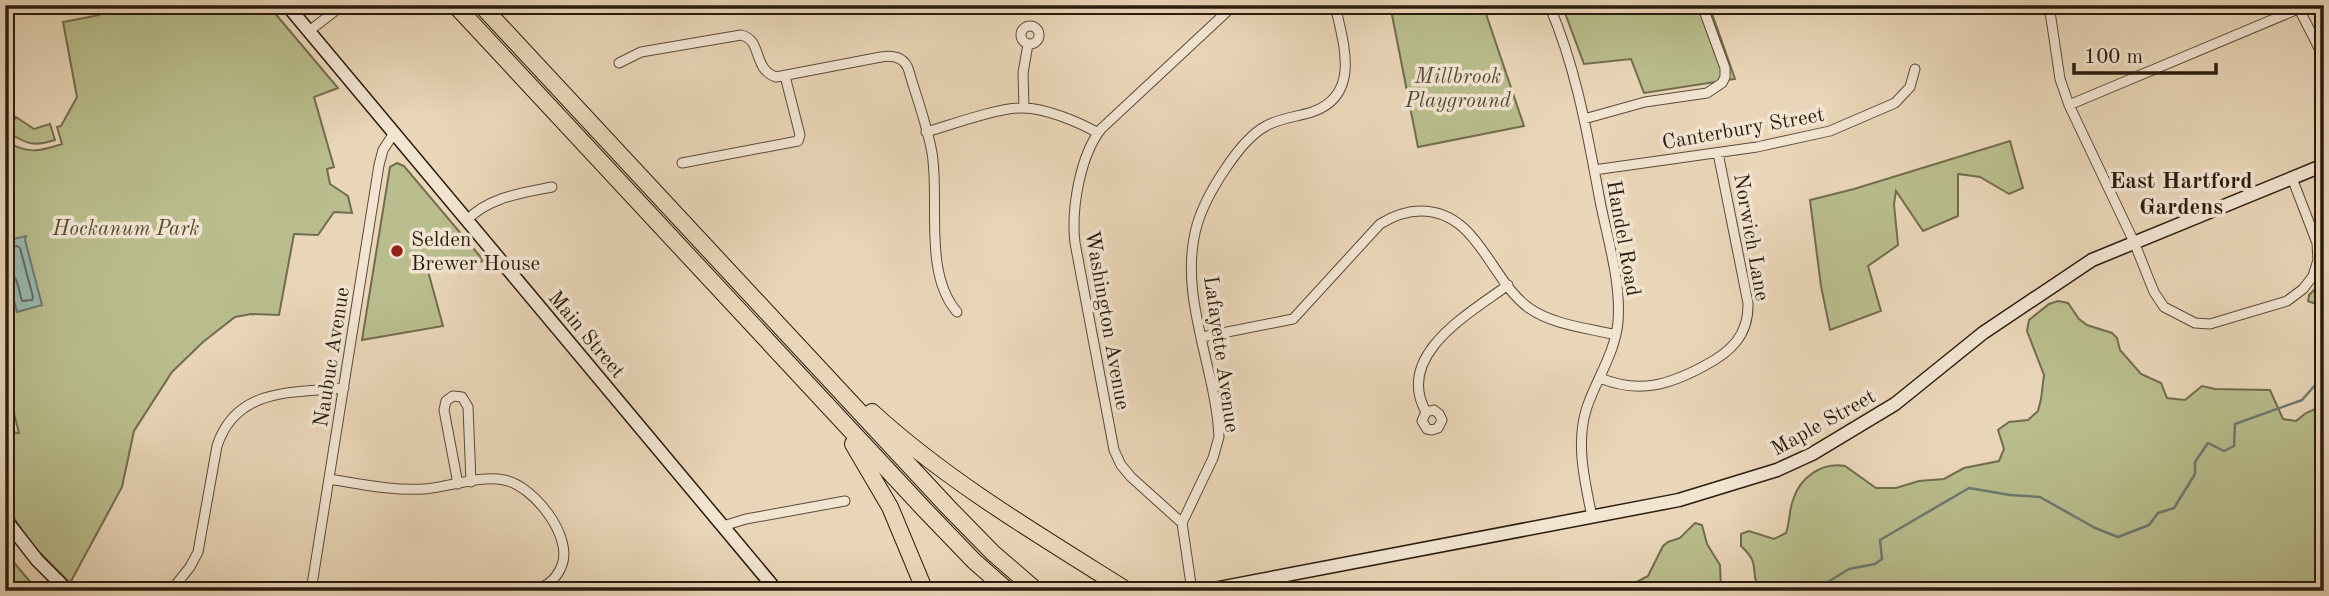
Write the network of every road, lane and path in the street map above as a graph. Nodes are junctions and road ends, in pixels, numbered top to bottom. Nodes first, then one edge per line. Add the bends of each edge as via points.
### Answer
1 (287, 5) edge
2 (344, 5) edge
3 (455, 5) edge
4 (481, 5) edge
5 (1234, 5) edge
6 (1335, 5) edge
7 (1549, 5) edge
8 (1702, 5) edge
9 (2049, 5) edge
10 (2298, 7) edge
11 (309, 31) junction
12 (1028, 44) dead end
13 (2324, 58) edge
14 (619, 62) dead end
15 (1915, 69) dead end
16 (785, 76) junction
17 (2068, 105) junction
18 (1024, 108) junction
19 (1584, 119) junction
20 (926, 132) junction
21 (394, 133) junction
22 (1098, 133) junction
23 (1718, 152) junction
24 (682, 163) dead end
25 (2324, 165) edge
26 (1594, 170) junction
27 (2292, 178) junction
28 (552, 187) dead end
29 (467, 220) junction
30 (2134, 242) junction
31 (1508, 285) junction
32 (957, 312) dead end
33 (1616, 335) junction
34 (1202, 337) junction
35 (821, 371) junction
36 (1600, 378) junction
37 (344, 388) junction
38 (1426, 412) dead end
39 (836, 415) junction
40 (329, 479) junction
41 (471, 482) junction
42 (457, 484) junction
43 (845, 501) dead end
44 (1592, 517) junction
45 (5, 519) edge
46 (1182, 523) junction
47 (723, 526) junction
48 (1103, 583) edge
49 (68, 591) edge
50 (171, 591) edge
51 (311, 591) edge
52 (530, 591) edge
53 (777, 591) edge
54 (925, 591) edge
55 (1008, 591) edge
56 (1037, 591) edge
57 (1128, 591) edge
58 (1192, 591) edge
59 (1203, 591) edge

1 - 11 street, Main Street
2 - 11 street
3 - 39 highway
4 - 35 highway
5 - 22 street, Washington Avenue
6 - 34 street, Lafayette Avenue via 1347,65 1338,92 1316,111 1273,122 1247,139 1201,213 1191,266
7 - 19 street, Handel Road via 1569,56
8 - 19 street via 1725,68 1718,87
9 - 17 street
10 - 13 street
10 - 17 street
11 - 21 street, Main Street
12 - 18 street
14 - 16 street via 641,52 741,35 752,41 765,71
15 - 23 street, Canterbury Street via 1906,92 1885,109 1808,137
16 - 20 street via 881,57 898,58 907,65
16 - 24 street via 798,141
17 - 30 street
18 - 20 street
18 - 22 street
19 - 26 street, Handel Road
20 - 32 street via 932,158 940,279
21 - 29 street, Main Street
21 - 37 street, Naubuc Avenue via 381,158
22 - 46 street, Washington Avenue via 1079,182 1073,219 1112,444 1125,470
23 - 26 street, Canterbury Street
23 - 36 street, Norwich Lane via 1748,303 1742,335 1724,355 1671,382 1625,385
25 - 27 street, Maple Street
26 - 33 street, Handel Road via 1617,288
27 - 30 street, Maple Street
27 - 30 street via 2317,243 2318,260 2313,276 2287,301 2210,324 2187,320 2164,307
28 - 29 street via 502,198
29 - 47 street, Main Street
30 - 44 street, Maple Street via 2072,272 1983,333 1895,404 1803,459 1702,494
31 - 33 street via 1541,315
31 - 34 street via 1457,223 1432,212 1408,212 1374,229 1293,319
31 - 38 street via 1453,326 1430,351 1419,379 1419,397
33 - 36 street, Handel Road
34 - 46 street, Lafayette Avenue via 1219,437
35 - 48 highway via 935,464
35 - 56 highway via 957,517
36 - 44 street, Handel Road via 1581,435
37 - 40 street, Naubuc Avenue
37 - 50 street via 263,397 233,416 217,446 198,552
39 - 54 highway via 884,495
39 - 55 highway
40 - 42 street via 400,489
40 - 51 street, Naubuc Avenue
41 - 42 street
41 - 42 street via 468,407 462,397 453,396 444,410
41 - 52 street via 498,479 520,486 561,533 565,552 560,570 546,585
43 - 47 street
44 - 59 street, Maple Street
45 - 49 street
46 - 58 street
47 - 53 street, Main Street
48 - 57 highway

